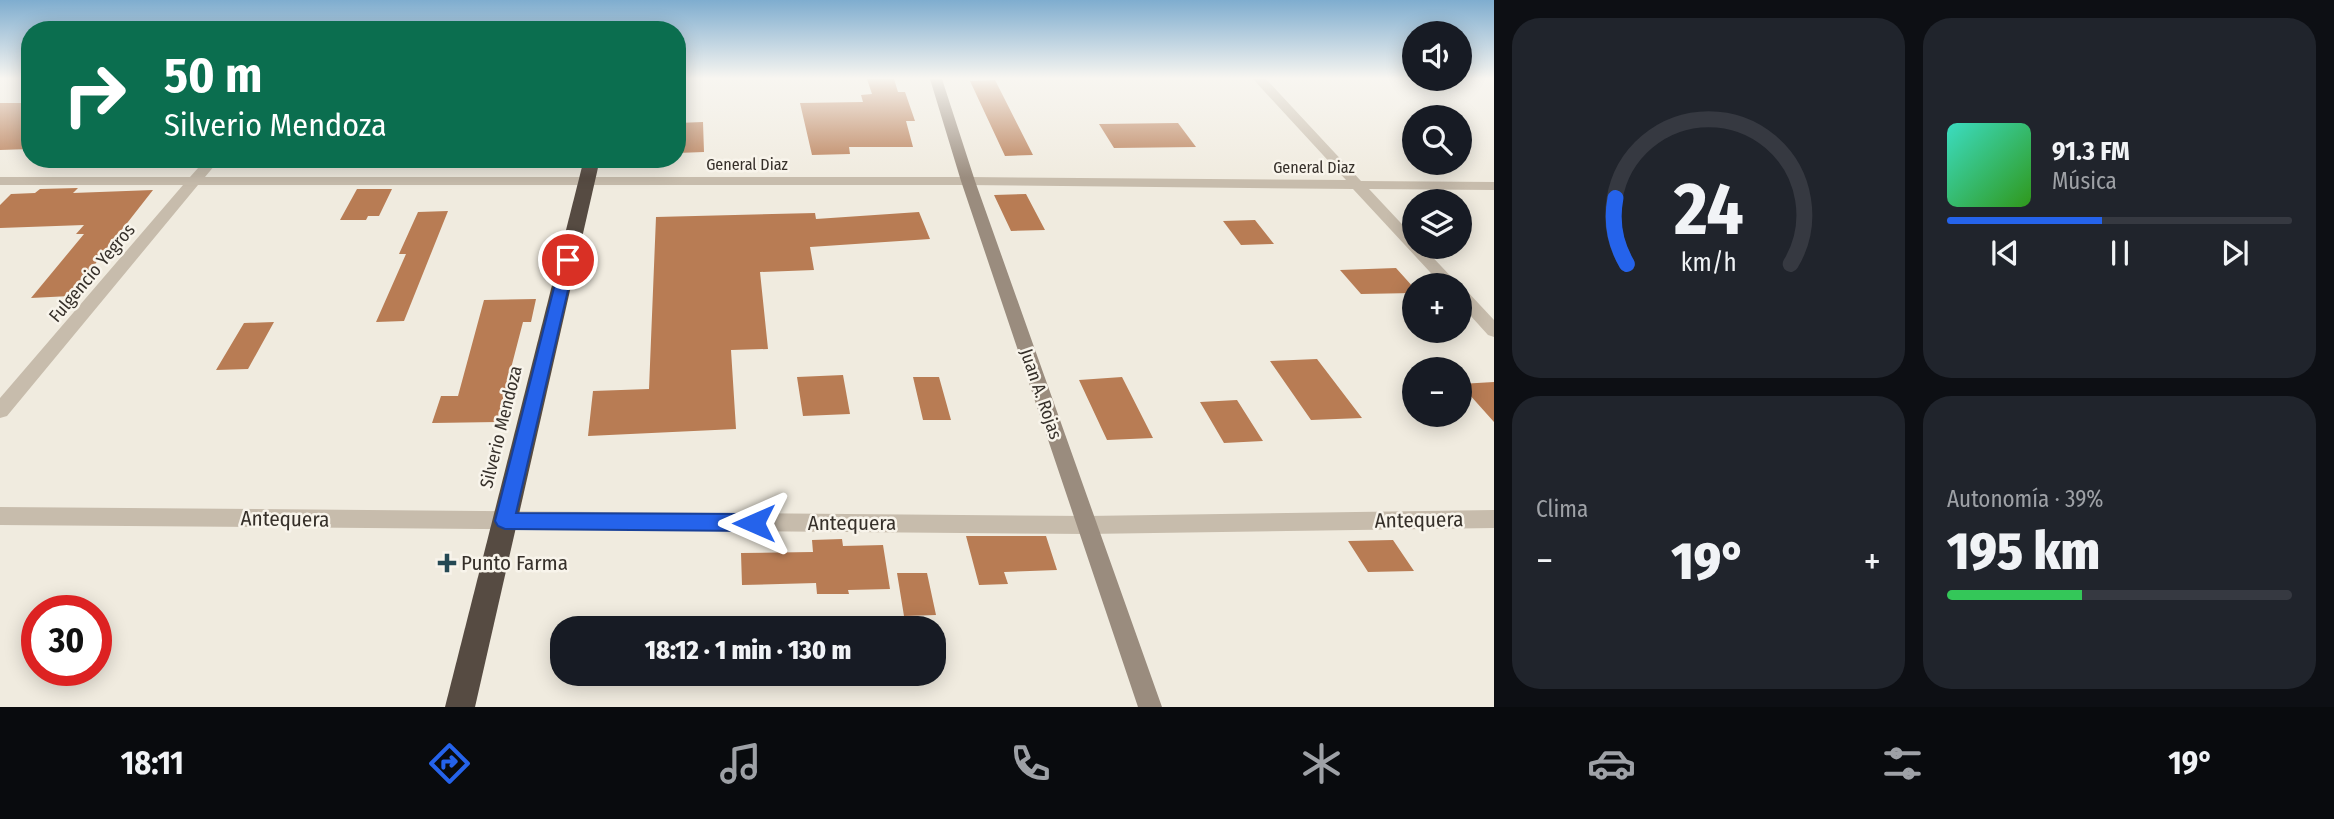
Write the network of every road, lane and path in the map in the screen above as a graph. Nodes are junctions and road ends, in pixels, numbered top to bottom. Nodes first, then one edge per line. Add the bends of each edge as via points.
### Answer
1 (946, 112) edge
2 (1289, 112) edge
3 (206, 168) edge
4 (590, 168) edge
5 (0, 181) edge
6 (587, 181) junction
7 (968, 181) junction
8 (194, 182) junction
9 (1356, 184) junction
10 (1494, 186) edge
11 (1402, 233) edge
12 (1426, 259) edge
13 (1440, 273) edge
14 (1472, 307) edge
15 (1494, 331) edge
16 (0, 411) edge
17 (0, 516) edge
18 (1494, 519) edge
19 (505, 521) junction
20 (1087, 525) junction
21 (460, 707) edge
22 (1150, 707) edge

1 - 7 street, Juan A. Rojas
2 - 9 street
3 - 8 street, Fulgencio Yegros
4 - 6 highway, Silverio Mendoza
5 - 8 street, General Diaz
6 - 7 street, General Diaz
6 - 8 street, General Diaz
6 - 19 highway, Silverio Mendoza
7 - 9 street, General Diaz
7 - 20 street, Juan A. Rojas
8 - 16 street, Fulgencio Yegros
9 - 10 street, General Diaz
9 - 11 street
12 - 13 street
14 - 15 street
17 - 19 street, Antequera
18 - 20 street, Antequera
19 - 20 street, Antequera
19 - 21 highway, Silverio Mendoza
20 - 22 street, Juan A. Rojas

